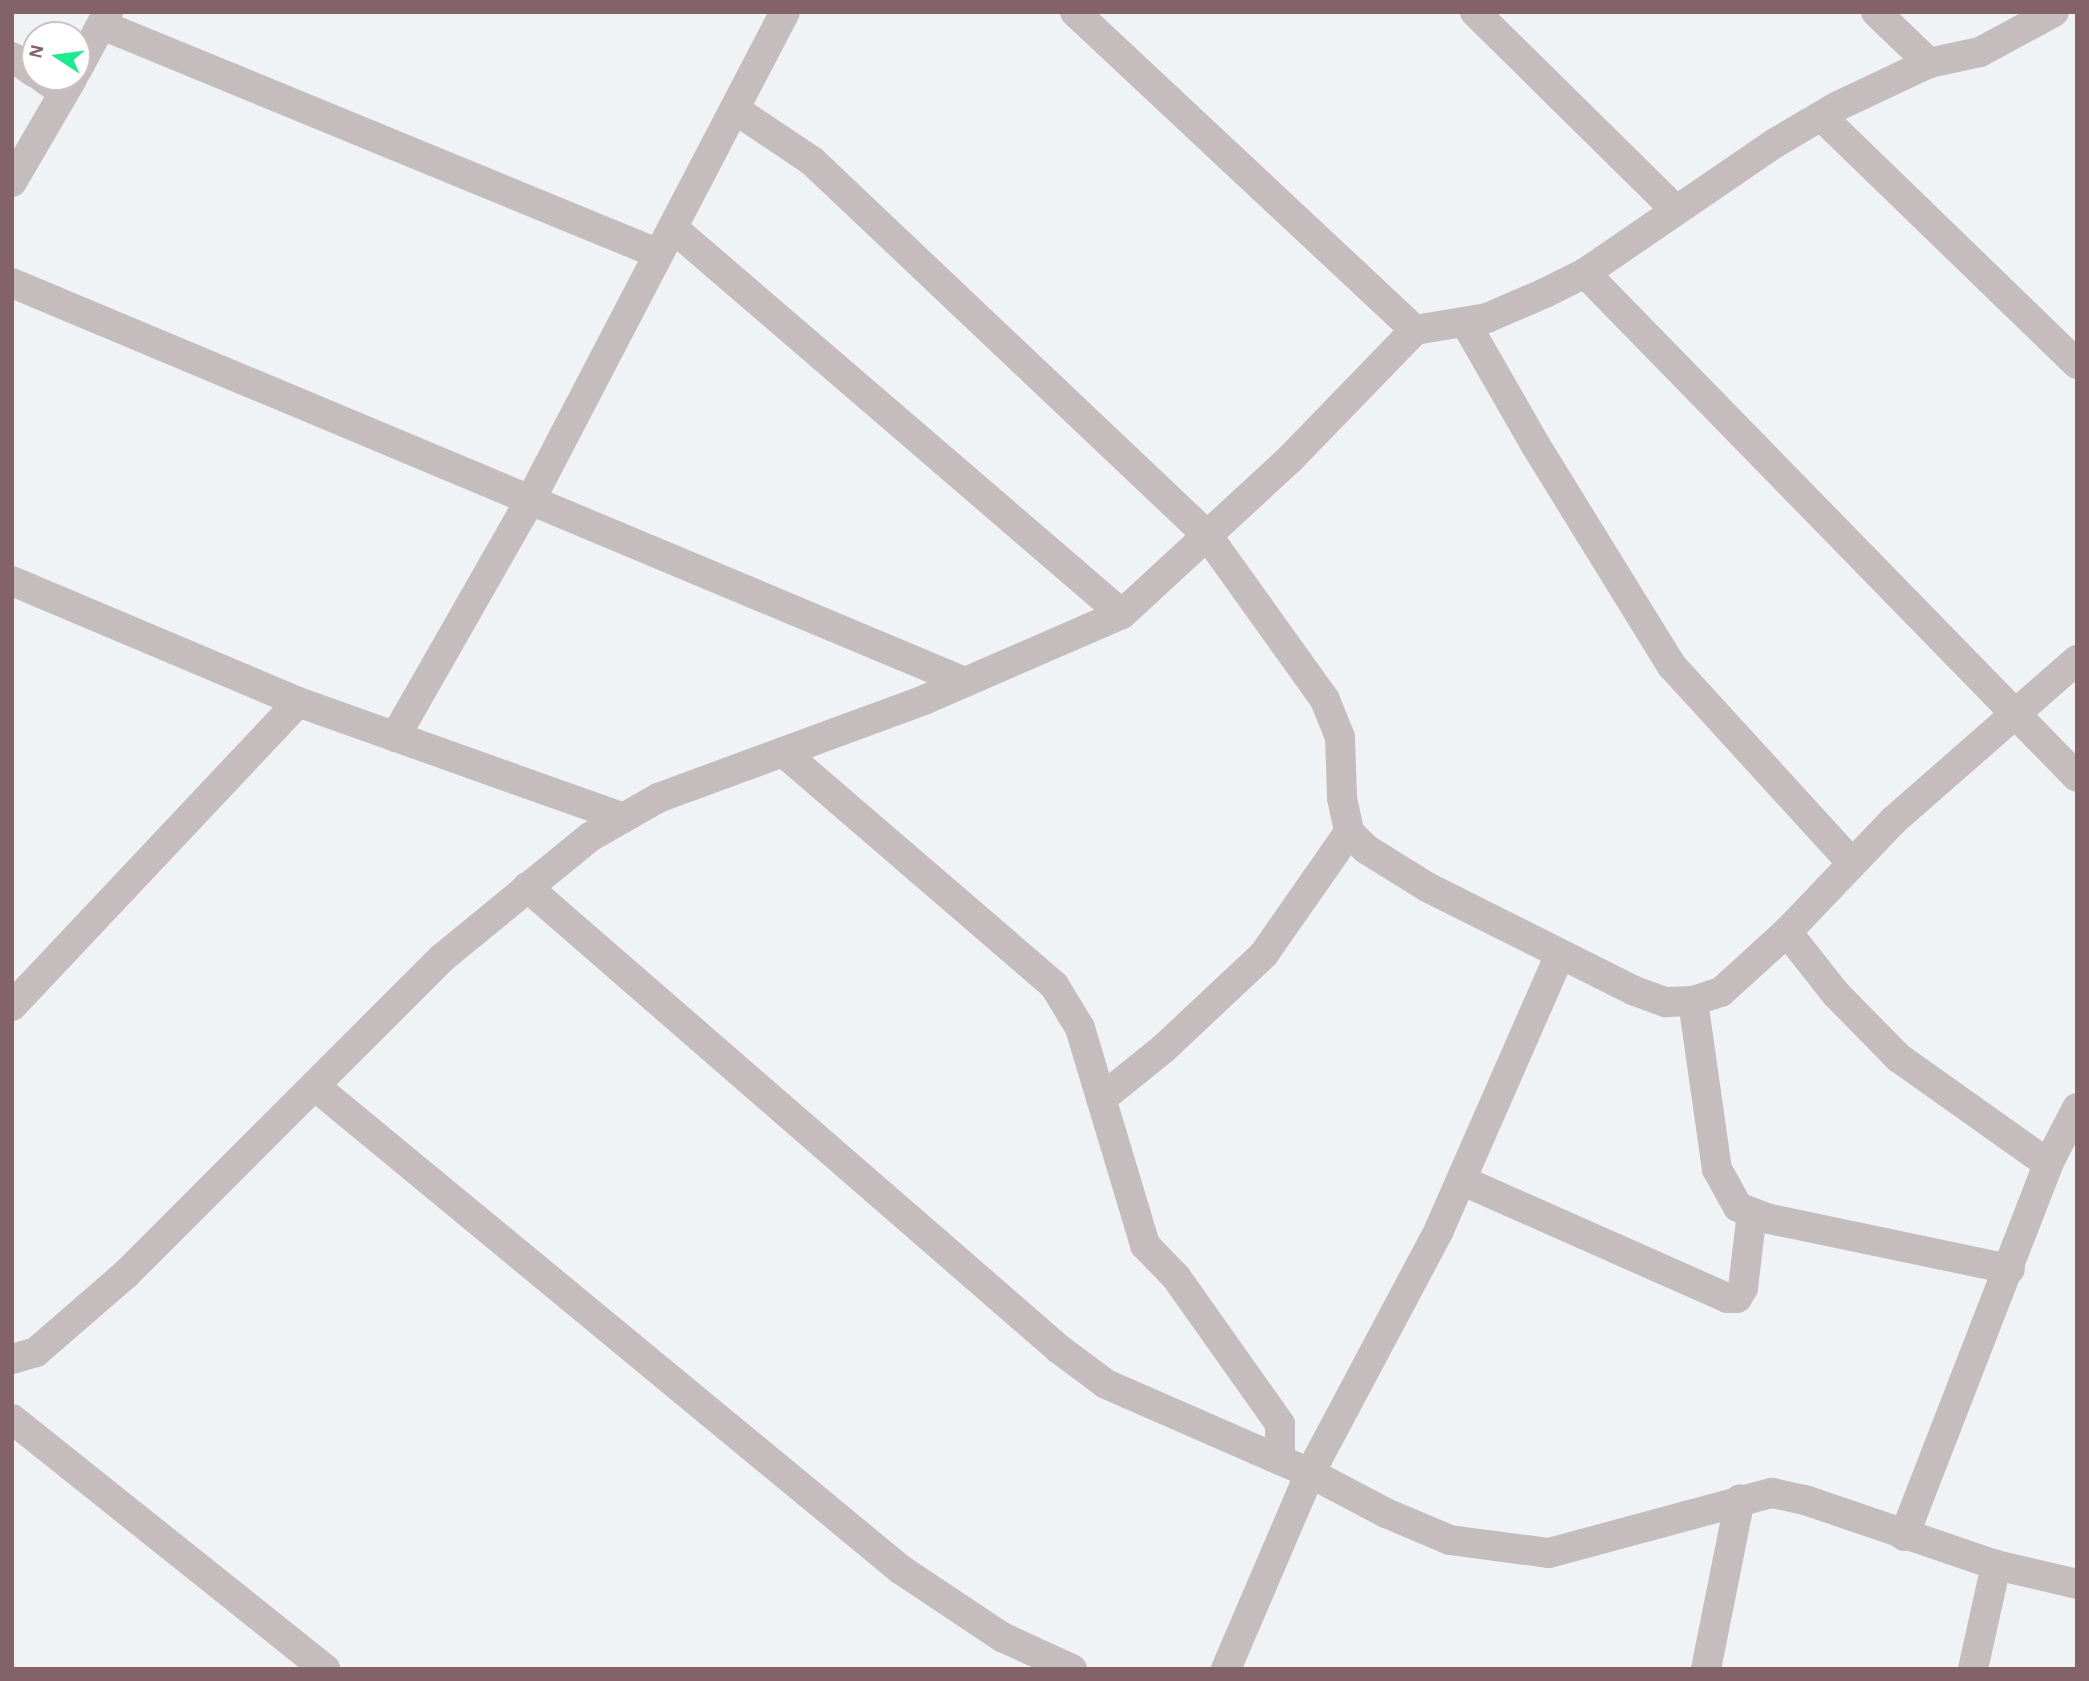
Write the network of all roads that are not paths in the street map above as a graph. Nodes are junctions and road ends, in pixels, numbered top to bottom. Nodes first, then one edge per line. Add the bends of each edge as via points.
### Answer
1 (785, 12) edge
2 (1075, 12) edge
3 (1475, 12) edge
4 (1876, 12) edge
5 (2054, 12) edge
6 (105, 19) edge
7 (91, 39) edge
8 (1929, 63) junction
9 (58, 91) edge
10 (736, 110) junction
11 (1821, 116) junction
12 (12, 182) edge
13 (1676, 210) junction
14 (673, 228) junction
15 (659, 254) junction
16 (1585, 273) junction
17 (12, 283) edge
18 (1465, 322) junction
19 (1415, 330) junction
20 (2077, 364) edge
21 (531, 499) junction
22 (1207, 535) junction
23 (12, 582) edge
24 (1122, 614) junction
25 (2077, 660) edge
26 (965, 682) junction
27 (298, 702) junction
28 (2016, 714) junction
29 (395, 737) junction
30 (783, 752) junction
31 (2077, 777) edge
32 (623, 818) junction
33 (1349, 832) junction
34 (1852, 863) junction
35 (527, 887) junction
36 (1787, 932) junction
37 (1560, 955) junction
38 (1693, 1002) junction
39 (12, 1006) edge
40 (316, 1087) junction
41 (1101, 1099) junction
42 (2077, 1108) edge
43 (2048, 1164) junction
44 (1461, 1180) junction
45 (1752, 1213) junction
46 (2010, 1269) junction
47 (12, 1359) edge
48 (12, 1419) edge
49 (1280, 1460) junction
50 (1310, 1473) junction
51 (1740, 1499) junction
52 (1904, 1536) junction
53 (1996, 1565) junction
54 (2077, 1584) edge
55 (325, 1669) edge
56 (1072, 1669) edge
57 (1226, 1669) edge
58 (1706, 1669) edge
59 (1973, 1669) edge

1 - 10 street
2 - 19 street
3 - 13 street
4 - 8 street
5 - 8 street via 1980,52
6 - 7 street
6 - 15 street
8 - 11 street
9 - 12 street
10 - 14 street
10 - 22 street via 812,160
11 - 13 street
11 - 20 street
13 - 16 street
14 - 15 street
14 - 24 street
15 - 21 street
16 - 18 street via 1487,318
16 - 28 street
17 - 21 street
18 - 19 street
18 - 34 street via 1672,666
19 - 22 street via 1289,460
21 - 26 street
21 - 29 street
22 - 24 street
22 - 33 street via 1325,700 1340,737 1342,798
23 - 27 street
24 - 26 street
25 - 28 street
26 - 30 street
27 - 29 street
27 - 39 street
28 - 31 street
28 - 34 street via 1894,820
29 - 32 street
30 - 32 street via 658,797
30 - 41 street via 1054,985 1080,1028
32 - 35 street via 590,837
33 - 37 street via 1366,849 1427,887
33 - 41 street via 1264,954 1163,1049
34 - 36 street
35 - 40 street via 442,958
35 - 49 street via 1059,1349 1106,1384
36 - 38 street via 1720,992
36 - 43 street via 1836,994 1899,1058
37 - 38 street via 1635,991 1667,1002
37 - 44 street
38 - 45 street via 1717,1169 1738,1207
40 - 47 street via 126,1274 36,1352
40 - 56 street via 900,1569 1002,1636
41 - 49 street via 1145,1245 1176,1277 1280,1424
42 - 43 street
43 - 46 street
44 - 45 street via 1727,1298 1737,1298 1743,1288
44 - 50 street
45 - 46 street
46 - 52 street
48 - 55 street
49 - 50 street
50 - 51 street via 1450,1540 1549,1553
50 - 57 street
51 - 52 street via 1772,1493 1805,1500
51 - 58 street
52 - 53 street
53 - 54 street
53 - 59 street

